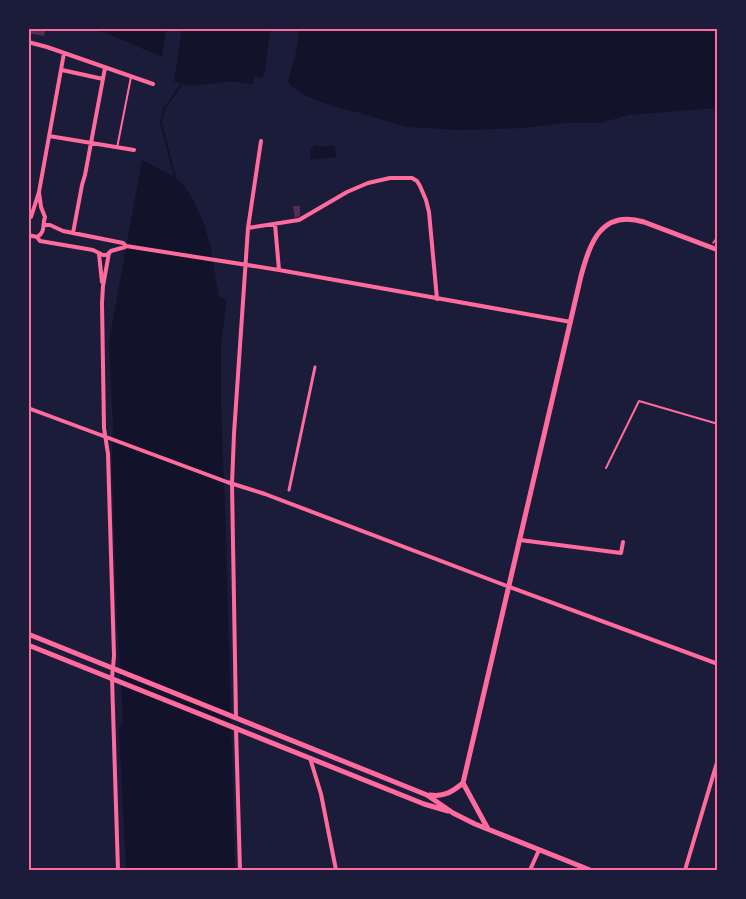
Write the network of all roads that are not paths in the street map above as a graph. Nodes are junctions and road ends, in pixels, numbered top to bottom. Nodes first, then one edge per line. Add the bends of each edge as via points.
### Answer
1 (28, 42) edge
2 (64, 53) junction
3 (105, 68) junction
4 (62, 70) junction
5 (131, 77) junction
6 (103, 79) junction
7 (153, 84) dead end
8 (49, 136) junction
9 (261, 141) dead end
10 (92, 143) junction
11 (117, 148) junction
12 (134, 150) dead end
13 (39, 192) junction
14 (34, 218) edge
15 (44, 224) junction
16 (275, 224) junction
17 (248, 228) junction
18 (73, 232) junction
19 (32, 237) edge
20 (106, 240) junction
21 (126, 246) junction
22 (715, 248) edge
23 (97, 249) junction
24 (110, 252) junction
25 (243, 265) junction
26 (279, 270) junction
27 (103, 286) junction
28 (437, 299) junction
29 (571, 322) junction
30 (315, 367) dead end
31 (28, 408) edge
32 (717, 424) edge
33 (107, 437) junction
34 (606, 468) dead end
35 (230, 483) junction
36 (289, 490) dead end
37 (520, 540) junction
38 (623, 542) dead end
39 (509, 587) junction
40 (28, 634) edge
41 (28, 645) edge
42 (717, 664) edge
43 (115, 669) junction
44 (114, 679) junction
45 (236, 717) junction
46 (236, 727) junction
47 (310, 758) junction
48 (717, 759) edge
49 (463, 783) junction
50 (427, 795) junction
51 (453, 813) junction
52 (488, 830) junction
53 (539, 850) junction
54 (118, 870) edge
55 (240, 870) edge
56 (336, 870) edge
57 (530, 870) edge
58 (590, 870) edge
59 (685, 870) edge

1 - 2 street
2 - 3 street
2 - 4 street
3 - 5 street
3 - 6 street
4 - 6 street
4 - 8 street
5 - 7 street
5 - 11 lane
6 - 10 street
8 - 10 street
8 - 13 street
9 - 17 street
10 - 11 street
10 - 18 street
11 - 12 street
13 - 14 street
13 - 15 street
14 - 15 street
15 - 18 street
15 - 19 street via 43,231
16 - 17 street
16 - 26 street
16 - 28 street via 299,220 368,183 412,178 420,186 429,212
17 - 25 street
18 - 20 street
19 - 23 street
20 - 21 street
20 - 23 street via 100,241
20 - 24 street via 112,247
21 - 24 street
21 - 25 street
22 - 29 main road via 633,219 605,227 594,238 583,268
23 - 24 street via 105,255
23 - 27 street
24 - 27 street
25 - 26 street
25 - 35 street
26 - 28 street
27 - 33 street
28 - 29 street
29 - 37 main road
30 - 36 street
31 - 33 street
32 - 34 lane via 639,401
33 - 35 street
33 - 43 street
35 - 39 street
35 - 45 street
37 - 38 street via 621,553
37 - 39 main road
39 - 42 street
39 - 49 main road
40 - 43 main road
41 - 44 main road
43 - 44 street
43 - 45 main road
44 - 46 main road
44 - 54 street
45 - 50 main road
46 - 47 main road
46 - 55 street
47 - 51 main road
47 - 56 street
48 - 59 street
49 - 50 main road via 446,795
49 - 52 main road
50 - 51 main road
51 - 52 main road
52 - 53 main road
53 - 57 street
53 - 58 main road

